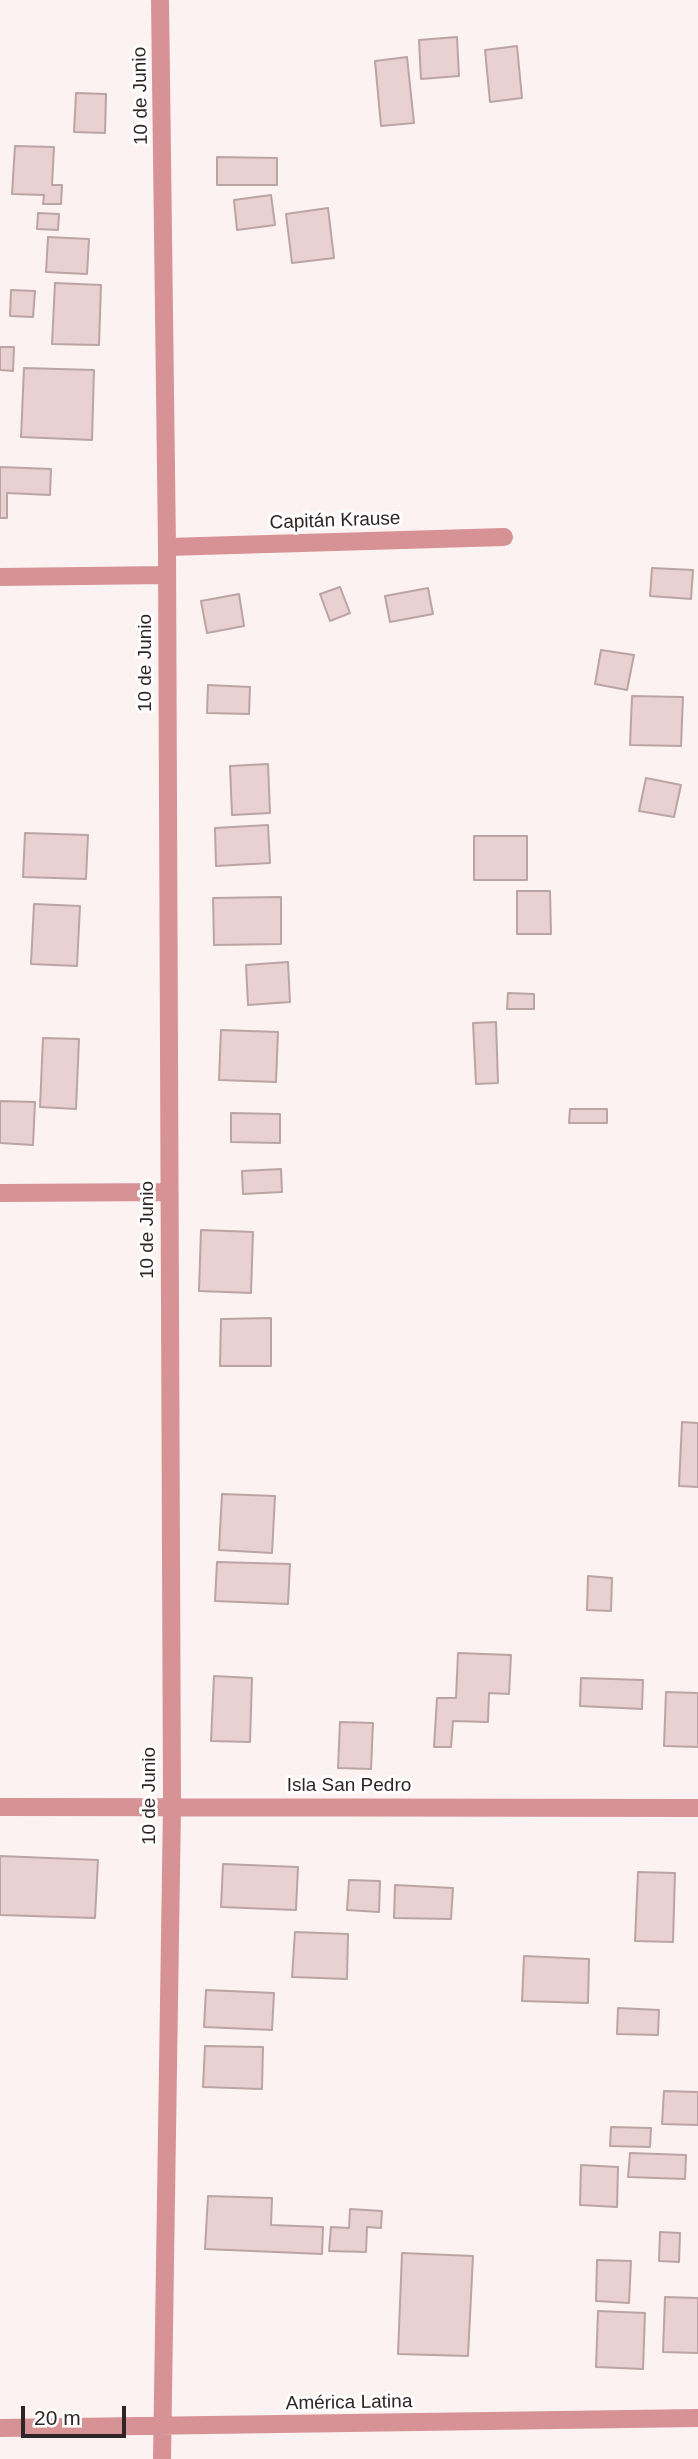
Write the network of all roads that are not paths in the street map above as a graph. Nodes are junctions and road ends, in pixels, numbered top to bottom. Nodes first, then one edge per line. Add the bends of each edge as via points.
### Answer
1 (160, 0) edge
2 (504, 537) dead end
3 (167, 547) junction
4 (167, 575) junction
5 (0, 577) edge
6 (169, 1192) junction
7 (0, 1193) edge
8 (0, 1807) edge
9 (172, 1807) junction
10 (698, 1808) edge
11 (698, 2418) edge
12 (162, 2427) junction
13 (0, 2428) edge
14 (162, 2459) edge

1 - 3 street, 10 de Junio
2 - 3 street, Capitán Krause
3 - 4 street, 10 de Junio
4 - 5 street
4 - 6 street, 10 de Junio
6 - 7 street
6 - 9 street, 10 de Junio
8 - 9 street, Isla San Pedro
9 - 10 street, Isla San Pedro
9 - 12 street, 10 de Junio
11 - 12 street, América Latina
12 - 13 street, América Latina
12 - 14 street, 10 de Junio

